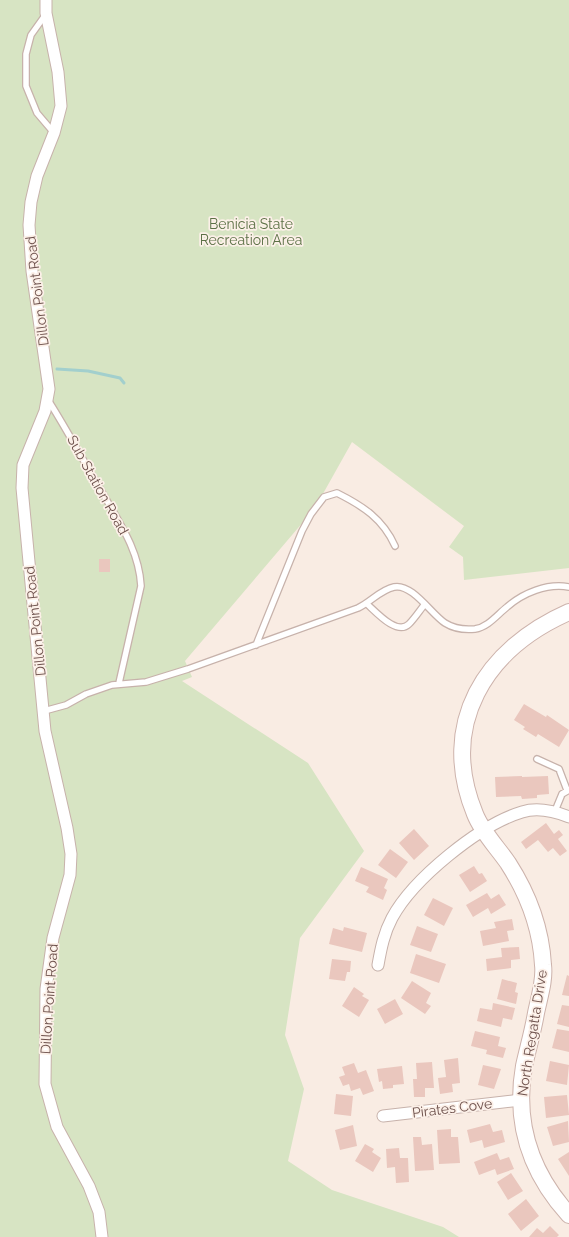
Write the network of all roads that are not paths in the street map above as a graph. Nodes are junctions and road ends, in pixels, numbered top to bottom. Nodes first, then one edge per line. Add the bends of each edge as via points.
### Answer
1 (46, 0) edge
2 (46, 13) junction
3 (54, 133) junction
4 (48, 400) junction
5 (395, 546) dead end
6 (569, 587) edge
7 (367, 604) junction
8 (425, 604) junction
9 (569, 612) edge
10 (256, 645) junction
11 (119, 683) junction
12 (44, 710) junction
13 (537, 760) dead end
14 (568, 790) edge
15 (555, 811) junction
16 (569, 816) edge
17 (484, 829) junction
18 (378, 965) dead end
19 (521, 1100) junction
20 (383, 1116) dead end
21 (569, 1215) edge
22 (102, 1237) edge

1 - 2 street, Dillon Point Road
2 - 3 street, Dillon Point Road via 62,98
2 - 3 lane via 31,35 26,54 26,86 37,113
3 - 4 street, Dillon Point Road via 35,182 30,225 32,271 49,389
4 - 11 lane, Sub Station Road via 127,535 140,574 141,586
4 - 12 street, Dillon Point Road via 23,465 22,488
5 - 10 lane via 388,530 374,516 337,493 324,497 302,531
6 - 8 lane via 548,587 522,597 489,624 476,629 460,629 446,624
7 - 8 lane via 382,592 396,586 407,590
7 - 8 lane via 395,627 402,628 408,625
7 - 10 lane
9 - 17 street, North Regatta Drive via 533,631 510,649 490,671 475,696 465,723 461,753 466,783 476,815
10 - 11 lane via 146,682
11 - 12 lane via 86,694 66,705
12 - 22 street, Dillon Point Road via 48,752 71,854 70,875 53,938 46,989 45,1084 57,1127 89,1186 99,1212
13 - 14 lane via 559,769
14 - 15 lane via 562,794
15 - 16 street
15 - 17 street via 539,809 522,812
17 - 18 street via 424,876 404,899 384,937
17 - 19 street, North Regatta Drive via 522,887 538,926 544,967 524,1067
19 - 20 street, Pirates Cove
19 - 21 street, North Regatta Drive via 531,1157 546,1187

